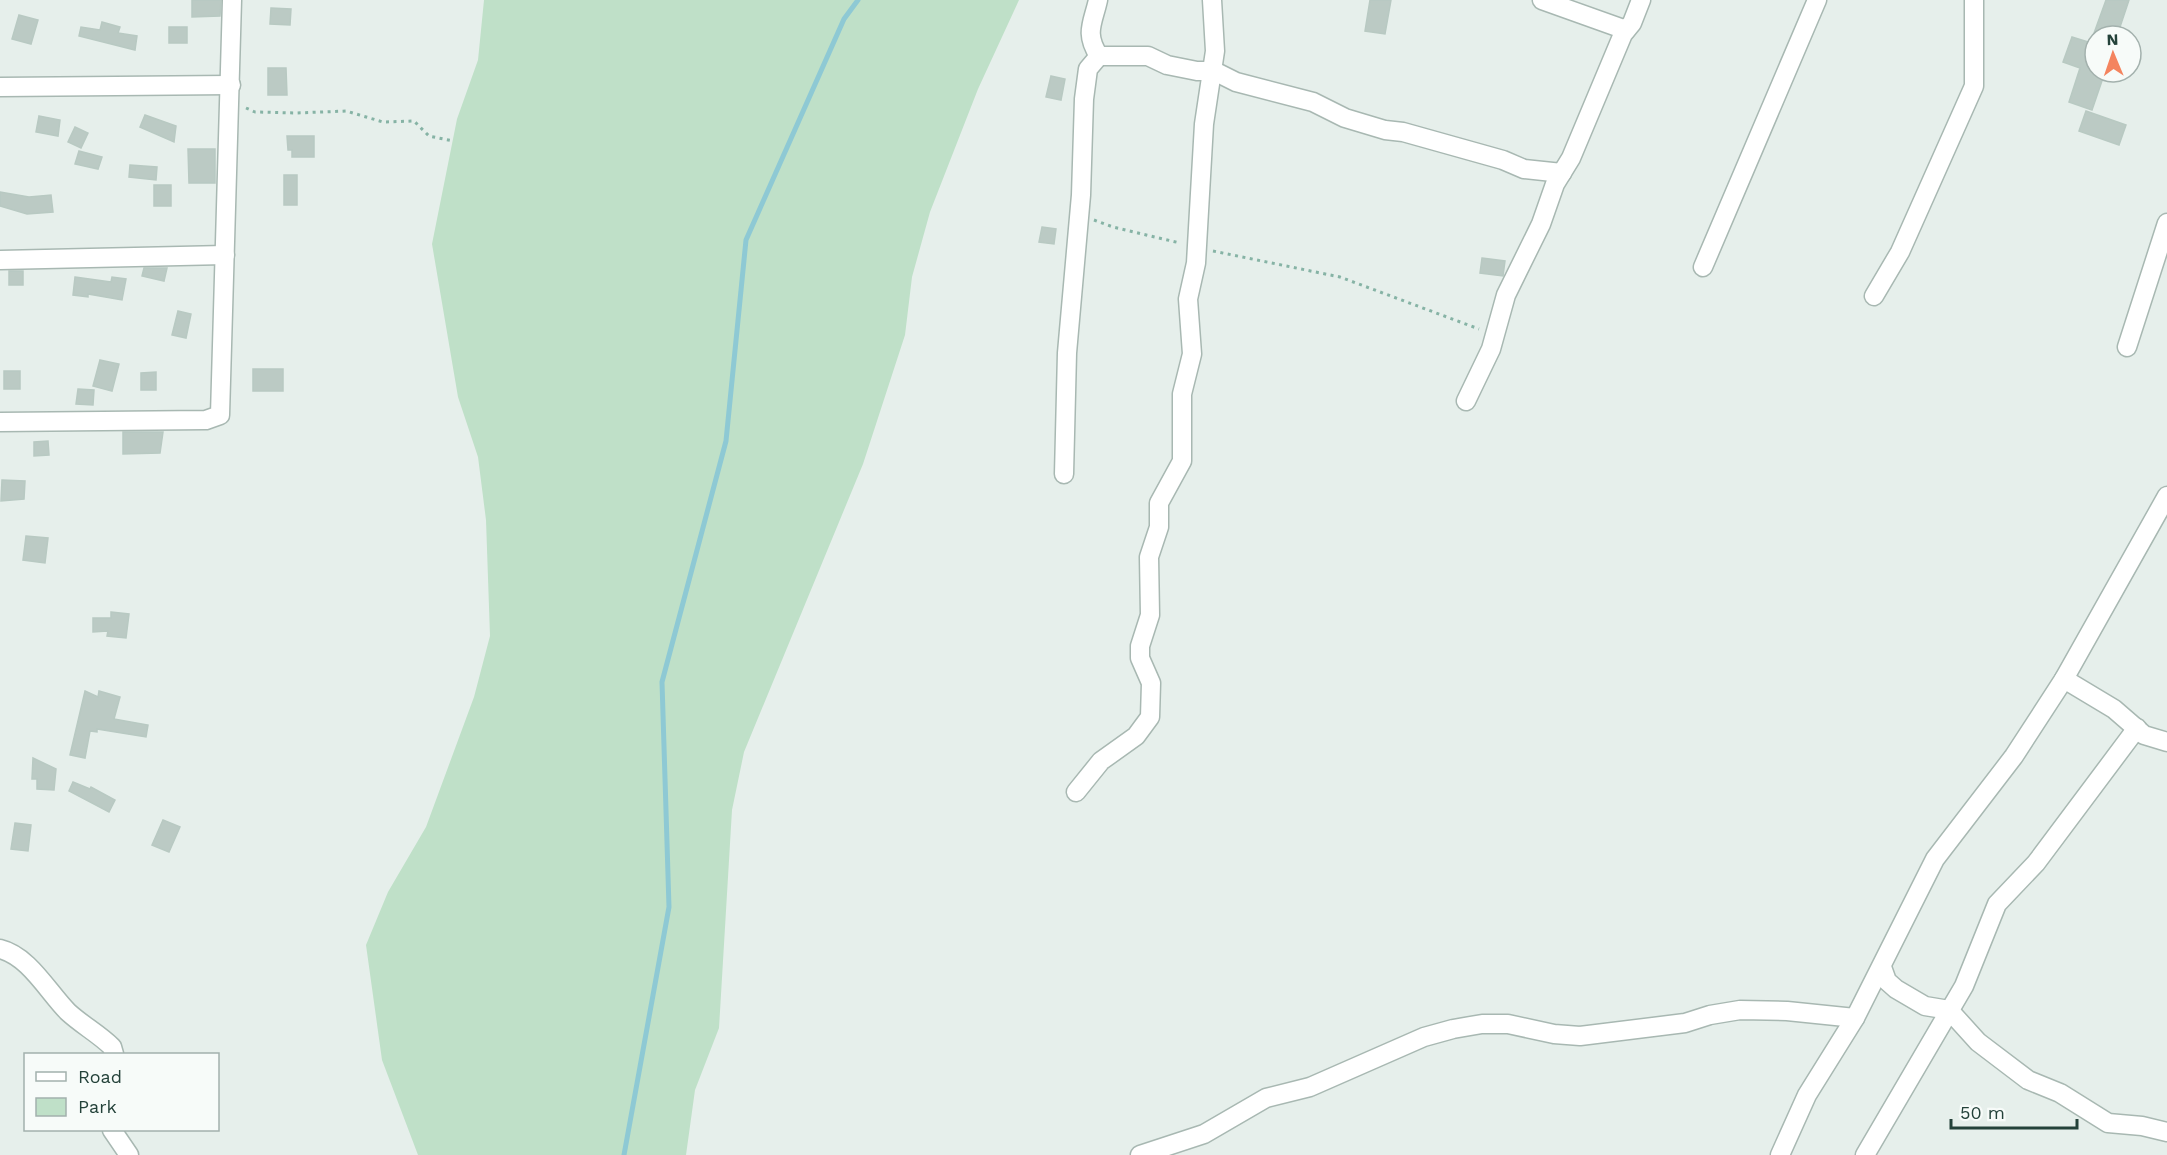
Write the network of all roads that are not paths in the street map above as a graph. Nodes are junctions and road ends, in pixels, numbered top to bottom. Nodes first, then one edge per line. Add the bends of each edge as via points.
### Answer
1 (232, 0) edge
2 (1098, 0) edge
3 (1212, 0) edge
4 (1542, 0) edge
5 (1641, 0) edge
6 (1817, 0) edge
7 (1974, 0) edge
8 (1626, 30) junction
9 (1099, 56) junction
10 (1214, 71) junction
11 (0, 87) edge
12 (231, 94) junction
13 (1562, 173) junction
14 (2167, 223) edge
15 (225, 255) junction
16 (0, 260) edge
17 (1703, 267) dead end
18 (1874, 296) dead end
19 (2127, 347) dead end
20 (1466, 401) dead end
21 (0, 422) edge
22 (1064, 474) dead end
23 (2167, 496) edge
24 (2160, 527) edge
25 (2064, 679) junction
26 (2137, 728) junction
27 (2167, 742) edge
28 (1076, 792) dead end
29 (0, 949) edge
30 (1882, 967) junction
31 (1949, 1010) junction
32 (1855, 1018) junction
33 (114, 1053) edge
34 (113, 1131) edge
35 (2167, 1132) edge
36 (129, 1155) edge
37 (1140, 1155) edge
38 (1780, 1155) edge
39 (1865, 1155) edge

1 - 12 street
2 - 9 street via 1091,17 1090,43
3 - 10 street
4 - 8 street
5 - 8 street
6 - 17 street
7 - 18 street via 1974,86 1900,252
8 - 13 street
9 - 10 street via 1148,56 1167,65
9 - 22 street via 1088,69 1084,99 1067,353
10 - 13 street via 1236,82 1313,102 1345,118 1385,130 1524,169
10 - 28 street via 1204,124 1197,248 1188,299 1192,354 1182,394 1182,461 1159,503 1159,527 1149,557 1150,615 1140,646 1140,658 1150,683 1150,717 1136,736 1101,761
11 - 12 street
12 - 15 street
13 - 20 street via 1506,295 1495,335
14 - 19 street
15 - 16 street
15 - 21 street via 220,415 206,420
23 - 24 street
24 - 25 street via 2109,597
25 - 26 street
25 - 30 street via 2014,756 1935,859
26 - 27 street via 2153,740
26 - 31 street via 2036,862 1997,904 1964,986
29 - 33 street via 26,964 70,1013 112,1047
30 - 31 street via 1887,981 1896,989 1925,1006
30 - 32 street
31 - 35 street via 1978,1042 2028,1080 2060,1093 2108,1123
31 - 39 street
32 - 37 street via 1740,1010 1685,1023 1580,1035 1508,1024 1453,1029 1424,1037 1310,1087 1266,1098 1204,1134
32 - 38 street via 1808,1095
34 - 36 street

